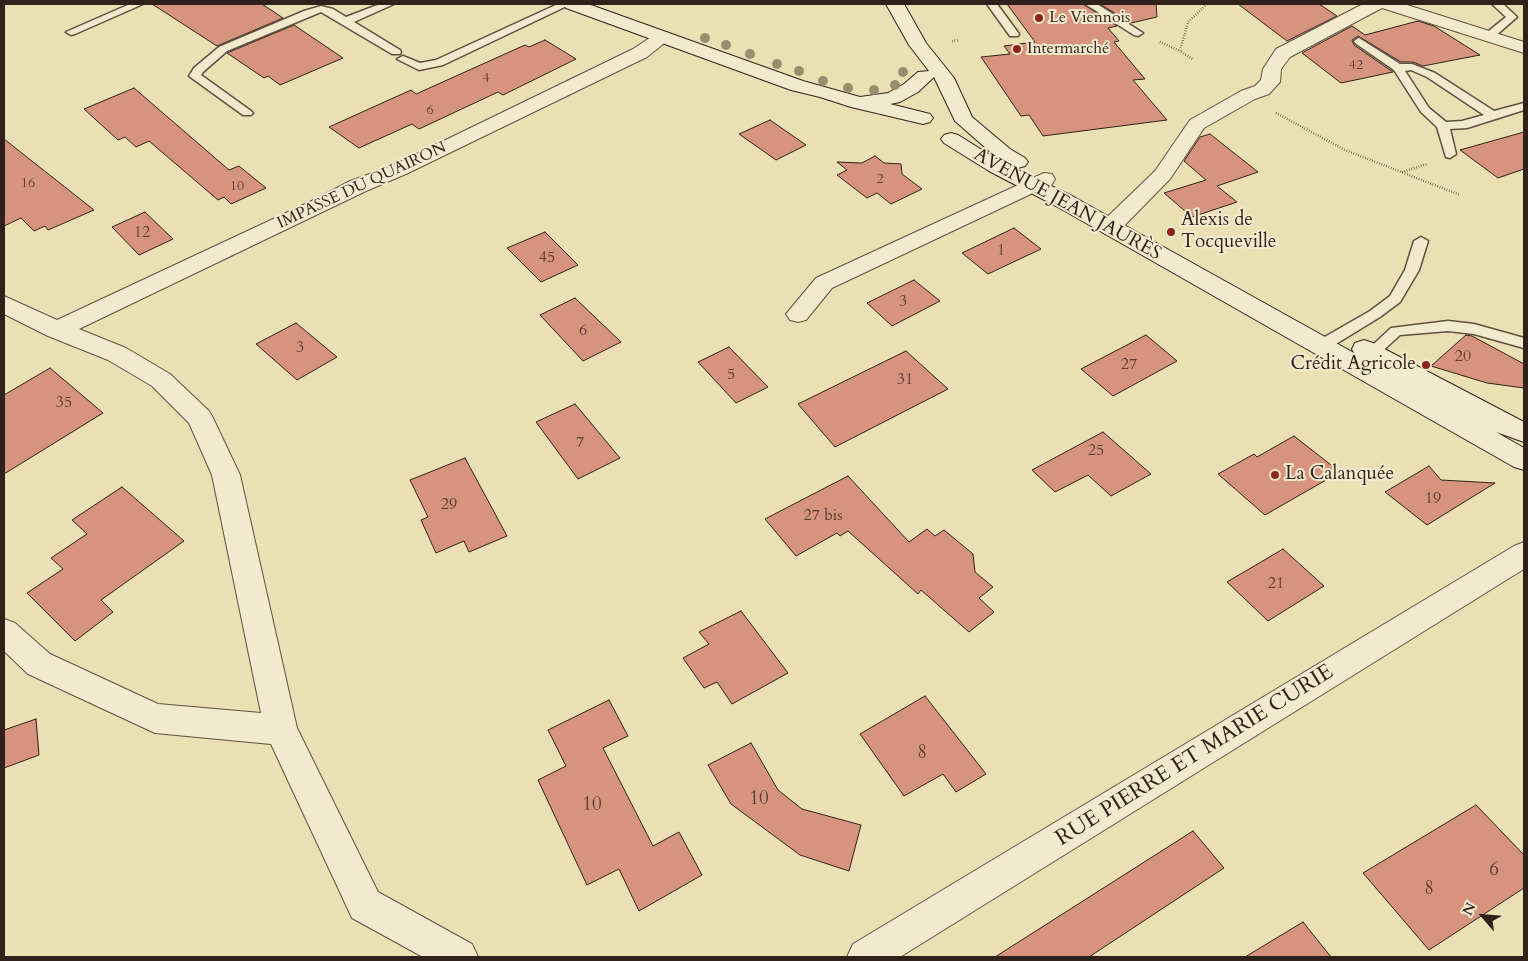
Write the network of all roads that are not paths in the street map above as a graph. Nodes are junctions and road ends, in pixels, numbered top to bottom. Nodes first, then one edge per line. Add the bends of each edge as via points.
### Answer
1 (138, 4) edge
2 (389, 4) edge
3 (566, 4) edge
4 (572, 4) edge
5 (894, 4) edge
6 (992, 4) edge
7 (1090, 4) edge
8 (1376, 4) edge
9 (1387, 4) edge
10 (1499, 4) edge
11 (346, 21) junction
12 (71, 32) dead end
13 (1138, 33) dead end
14 (1014, 34) dead end
15 (1489, 36) junction
16 (664, 37) junction
17 (1359, 41) dead end
18 (918, 45) junction
19 (1524, 48) edge
20 (1398, 68) junction
21 (926, 76) junction
22 (798, 86) junction
23 (858, 103) junction
24 (1524, 106) edge
25 (247, 113) dead end
26 (1492, 114) junction
27 (924, 120) junction
28 (965, 120) junction
29 (1443, 126) junction
30 (951, 139) junction
31 (1450, 154) dead end
32 (1037, 182) junction
33 (1114, 223) junction
34 (1421, 241) dead end
35 (4, 304) edge
36 (798, 314) dead end
37 (57, 330) junction
38 (1329, 340) junction
39 (1524, 343) edge
40 (1371, 353) junction
41 (1524, 432) edge
42 (1524, 460) edge
43 (1524, 554) edge
44 (4, 632) edge
45 (281, 730) junction
46 (459, 957) edge
47 (866, 957) edge

1 - 12 lane
2 - 11 lane
3 - 11 lane via 439,63 419,67
4 - 16 street
5 - 18 street
6 - 14 lane
7 - 13 lane
8 - 33 street via 1283,53 1272,69 1270,82 1262,90 1197,124 1163,175
9 - 15 street
10 - 15 lane via 1512,17
11 - 25 lane via 321,9 212,56 195,76
15 - 19 street
16 - 22 street
16 - 37 street, IMPASSE DU QUAIRON via 640,53 399,170 358,186
17 - 20 lane
18 - 21 street
18 - 28 street via 944,78
20 - 26 lane via 1412,67 1431,75
20 - 29 lane via 1425,110
21 - 23 street via 893,98
21 - 27 street
22 - 23 street
22 - 27 street via 852,112 886,122
23 - 27 street
24 - 26 lane
26 - 29 lane via 1463,125
27 - 28 street via 940,112 952,113
27 - 30 street, AVENUE JEAN JAURÈS via 932,137
28 - 30 street via 969,128 966,133
28 - 32 street, AVENUE JEAN JAURÈS
29 - 31 lane
30 - 32 street, AVENUE JEAN JAURÈS via 996,167
32 - 33 street, AVENUE JEAN JAURÈS via 1064,201
32 - 36 street via 824,283
33 - 38 street, AVENUE JEAN JAURÈS
34 - 38 lane via 1412,270 1395,299
35 - 37 street
37 - 45 street via 117,354 161,380 200,418 226,475
38 - 40 street, AVENUE JEAN JAURÈS
38 - 42 street, AVENUE JEAN JAURÈS
39 - 40 lane via 1474,329 1429,327 1396,331
40 - 41 street, AVENUE JEAN JAURÈS
43 - 47 street, RUE PIERRE ET MARIE CURIE
44 - 45 street via 39,664 155,718
45 - 46 street via 365,905

